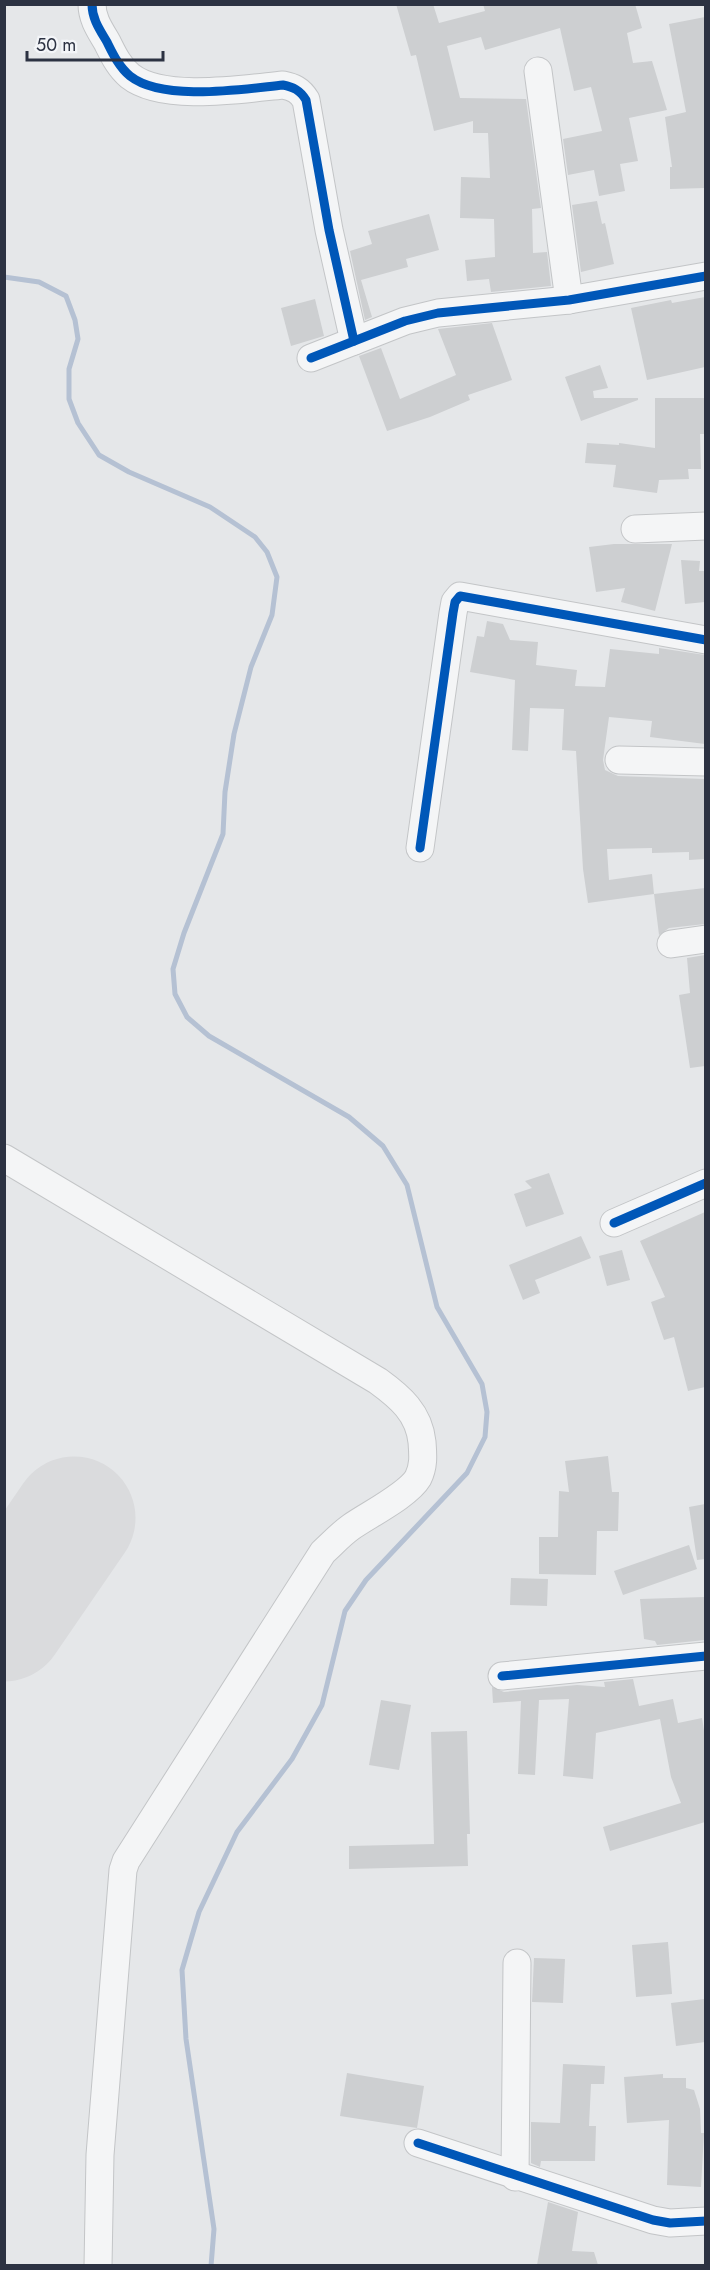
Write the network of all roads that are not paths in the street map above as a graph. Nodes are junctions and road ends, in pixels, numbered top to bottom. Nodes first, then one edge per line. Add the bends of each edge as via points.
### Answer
1 (92, 4) edge
2 (538, 72) dead end
3 (705, 276) edge
4 (569, 300) junction
5 (354, 341) junction
6 (311, 358) dead end
7 (705, 526) edge
8 (635, 529) dead end
9 (705, 640) edge
10 (619, 760) dead end
11 (705, 762) edge
12 (420, 848) dead end
13 (705, 939) edge
14 (671, 944) dead end
15 (4, 1158) edge
16 (705, 1183) edge
17 (614, 1223) dead end
18 (705, 1656) edge
19 (502, 1676) dead end
20 (518, 1963) dead end
21 (418, 2143) dead end
22 (515, 2177) junction
23 (705, 2221) edge
24 (98, 2265) edge

1 - 5 street via 92,15 118,62 130,76 149,87 210,93 283,85 302,94
2 - 4 street
3 - 4 street
4 - 5 street via 438,313
5 - 6 street
7 - 8 street
9 - 12 street via 460,596 453,613
10 - 11 street
13 - 14 street
15 - 24 street via 399,1396 413,1412 424,1461 417,1479 406,1491 348,1529 322,1552 126,1860 100,2156
16 - 17 street
18 - 19 street
20 - 22 street
21 - 22 street
22 - 23 street via 653,2220

